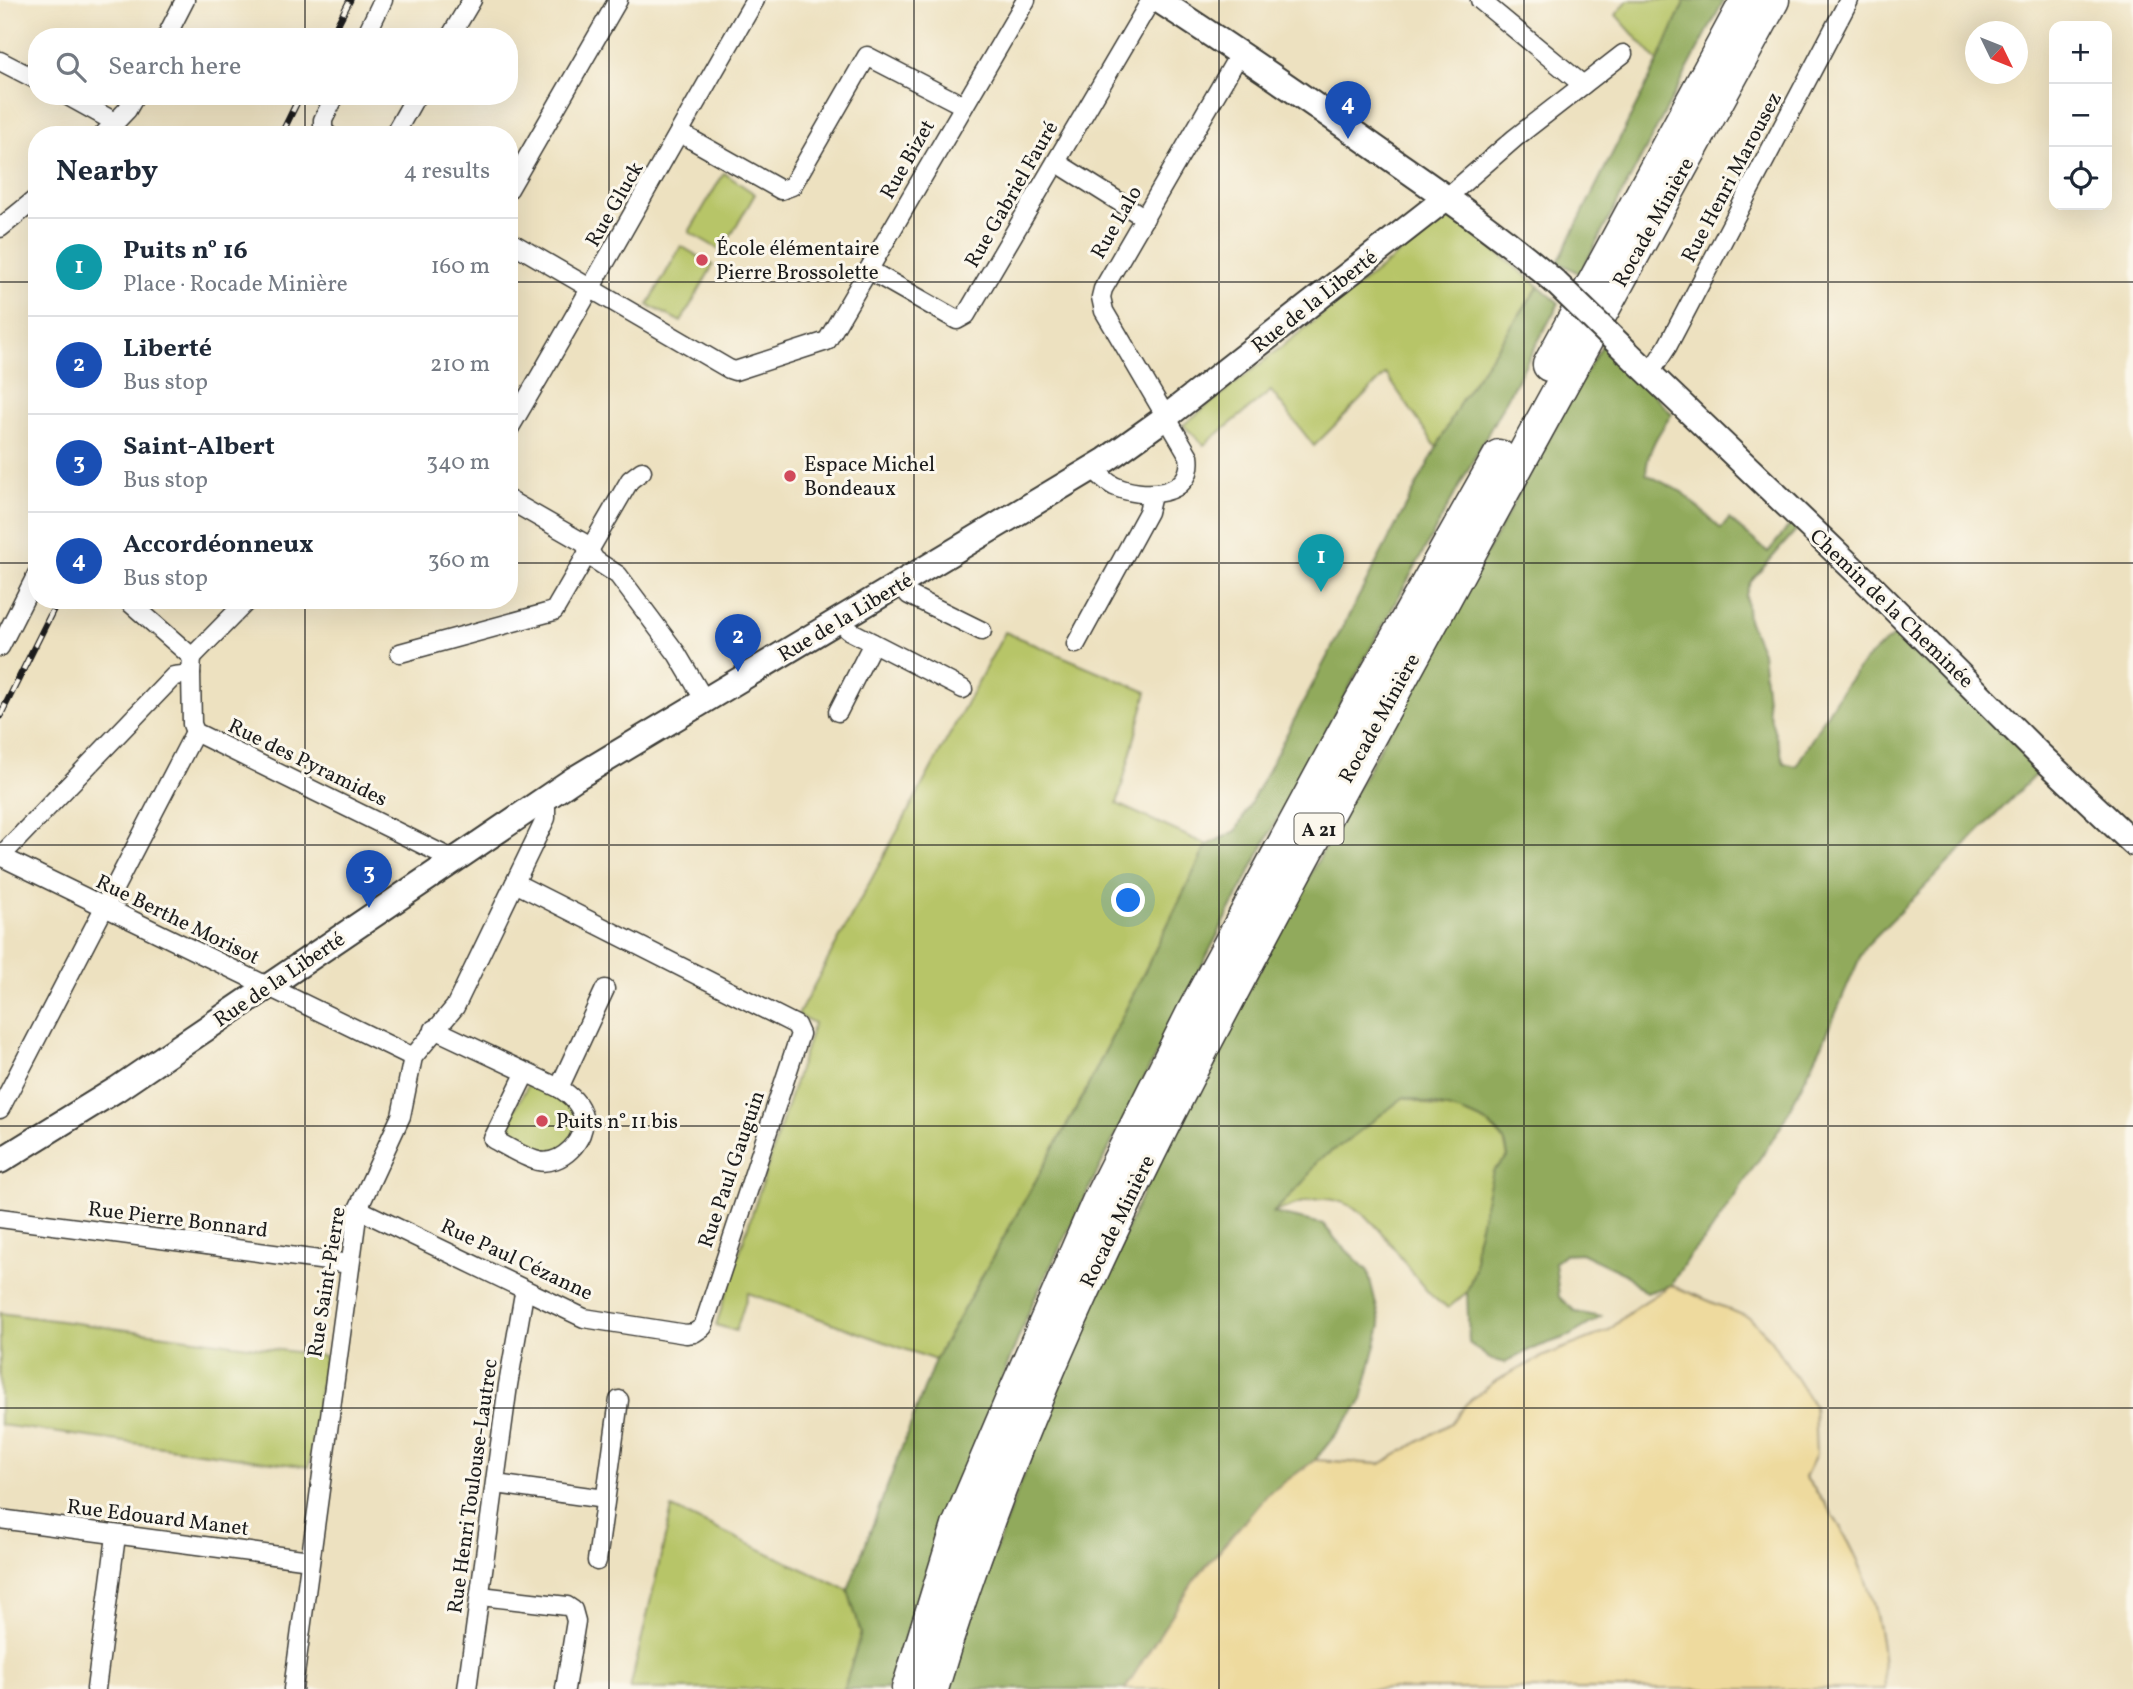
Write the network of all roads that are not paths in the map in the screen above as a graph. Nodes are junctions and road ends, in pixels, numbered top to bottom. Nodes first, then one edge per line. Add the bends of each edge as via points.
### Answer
1 (185, 0) edge
2 (383, 0) edge
3 (472, 0) edge
4 (618, 0) edge
5 (755, 0) edge
6 (1026, 0) edge
7 (1151, 0) edge
8 (1158, 0) edge
9 (1480, 0) edge
10 (1747, 0) edge
11 (1773, 0) edge
12 (1849, 0) edge
13 (171, 28) edge
14 (369, 28) edge
15 (455, 28) edge
16 (1240, 53) junction
17 (1623, 54) dead end
18 (0, 61) edge
19 (28, 75) edge
20 (1583, 85) junction
21 (79, 105) edge
22 (130, 105) edge
23 (330, 105) edge
24 (411, 105) edge
25 (964, 106) junction
26 (106, 126) edge
27 (114, 126) edge
28 (324, 126) edge
29 (399, 126) edge
30 (680, 133) junction
31 (1056, 162) junction
32 (518, 172) edge
33 (1446, 198) junction
34 (28, 205) edge
35 (1145, 218) junction
36 (0, 228) edge
37 (518, 246) edge
38 (869, 270) junction
39 (592, 288) junction
40 (1650, 373) junction
41 (518, 414) edge
42 (1166, 416) junction
43 (1092, 468) junction
44 (642, 471) dead end
45 (1152, 495) junction
46 (518, 505) edge
47 (590, 551) junction
48 (900, 584) junction
49 (28, 592) edge
50 (136, 609) edge
51 (240, 609) edge
52 (840, 620) junction
53 (982, 631) dead end
54 (873, 643) junction
55 (1076, 644) dead end
56 (0, 647) edge
57 (400, 653) dead end
58 (192, 665) junction
59 (963, 689) dead end
60 (705, 701) junction
61 (838, 712) dead end
62 (195, 732) junction
63 (541, 800) junction
64 (2133, 843) edge
65 (0, 856) edge
66 (454, 860) junction
67 (515, 883) junction
68 (104, 908) junction
69 (267, 988) junction
70 (605, 989) dead end
71 (434, 1029) junction
72 (413, 1057) junction
73 (526, 1072) junction
74 (559, 1088) junction
75 (0, 1109) edge
76 (0, 1161) edge
77 (358, 1209) junction
78 (0, 1218) edge
79 (350, 1264) junction
80 (526, 1290) junction
81 (703, 1327) joint
82 (619, 1400) dead end
83 (496, 1484) junction
84 (605, 1499) junction
85 (0, 1519) edge
86 (116, 1536) junction
87 (310, 1560) junction
88 (597, 1561) dead end
89 (481, 1596) junction
90 (96, 1689) edge
91 (293, 1689) edge
92 (467, 1689) edge
93 (565, 1689) edge
94 (908, 1689) edge
95 (932, 1689) edge

1 - 13 street
2 - 14 street
3 - 15 street
4 - 32 street
5 - 30 street, Rue Gluck
6 - 25 street, Rue Bizet
7 - 31 street, Rue Gabriel Fauré
8 - 16 street, Chemin de la Cheminée
9 - 20 street
10 - 94 highway, Rocade Minière / A 21 via 1318,780 1140,1118 1093,1214 958,1526
11 - 95 highway, Rocade Minière / A 21 via 1371,733 1110,1231 1003,1477
12 - 40 street, Rue Henri Marousez
16 - 33 street, Chemin de la Cheminée
16 - 35 street, Rue Lalo
17 - 20 street, Rue de la Liberté
18 - 19 street
20 - 33 street, Rue de la Liberté
21 - 26 street
22 - 27 street
23 - 28 street
24 - 29 street
25 - 30 street via 867,56 792,186 781,190
25 - 38 street, Rue Bizet
30 - 39 street, Rue Gluck
31 - 35 street
31 - 38 street, Rue Gabriel Fauré via 966,315 957,320
33 - 40 street, Chemin de la Cheminée, bridge via 1542,271
33 - 42 street, Rue de la Liberté
34 - 36 street
35 - 42 street, Rue Lalo via 1103,289 1102,304
37 - 39 street
38 - 39 street, Rue Bizet via 827,341 735,371
39 - 41 street, Rue Gluck
40 - 64 street, Chemin de la Cheminée
42 - 43 street, Rue de la Liberté
42 - 45 street, Rue Lalo via 1189,456 1191,469 1184,481
43 - 45 street via 1111,485
43 - 48 street, Rue de la Liberté
44 - 47 street via 630,480
45 - 55 street via 1148,512
46 - 47 street via 584,543
47 - 57 street via 550,614
47 - 60 street via 600,565 618,575 677,654
48 - 52 street, Rue de la Liberté
48 - 53 street via 909,595
49 - 56 street
50 - 58 street
51 - 58 street
52 - 54 street via 848,630
52 - 60 street, Rue de la Liberté
54 - 59 street
54 - 61 street
58 - 62 street, Rue des Pyramides
58 - 65 street via 174,676
60 - 63 street, Rue de la Liberté
62 - 66 street, Rue des Pyramides
62 - 68 street
63 - 66 street, Rue de la Liberté
63 - 67 street, Rue Saint-Pierre via 546,818
65 - 68 street, Rue Berthe Morisot
66 - 69 street, Rue de la Liberté
67 - 71 street, Rue Saint-Pierre via 455,1007
67 - 81 street, Rue Paul Gauguin via 796,1025 800,1034
68 - 69 street, Rue Berthe Morisot
68 - 75 street
69 - 72 street, Rue Berthe Morisot
69 - 76 street, Rue de la Liberté
70 - 74 street
71 - 72 street, Rue Saint-Pierre
71 - 73 street
72 - 77 street, Rue Saint-Pierre via 401,1116
73 - 74 street
73 - 74 street via 493,1139 538,1161 568,1154 583,1128 576,1102
77 - 79 street, Rue Saint-Pierre
77 - 80 street, Rue Paul Cézanne
78 - 79 street, Rue Pierre Bonnard
79 - 87 street, Rue Saint-Pierre
80 - 81 street, Rue Paul Cézanne via 584,1318 686,1334
80 - 83 street, Rue Henri Toulouse-Lautrec
82 - 84 street
83 - 84 street
83 - 89 street, Rue Henri Toulouse-Lautrec
84 - 88 street
85 - 86 street, Rue Edouard Manet
86 - 87 street, Rue Edouard Manet
86 - 90 street
87 - 91 street, Rue Saint-Pierre
89 - 92 street, Rue Henri Toulouse-Lautrec
89 - 93 street via 573,1609 576,1621

